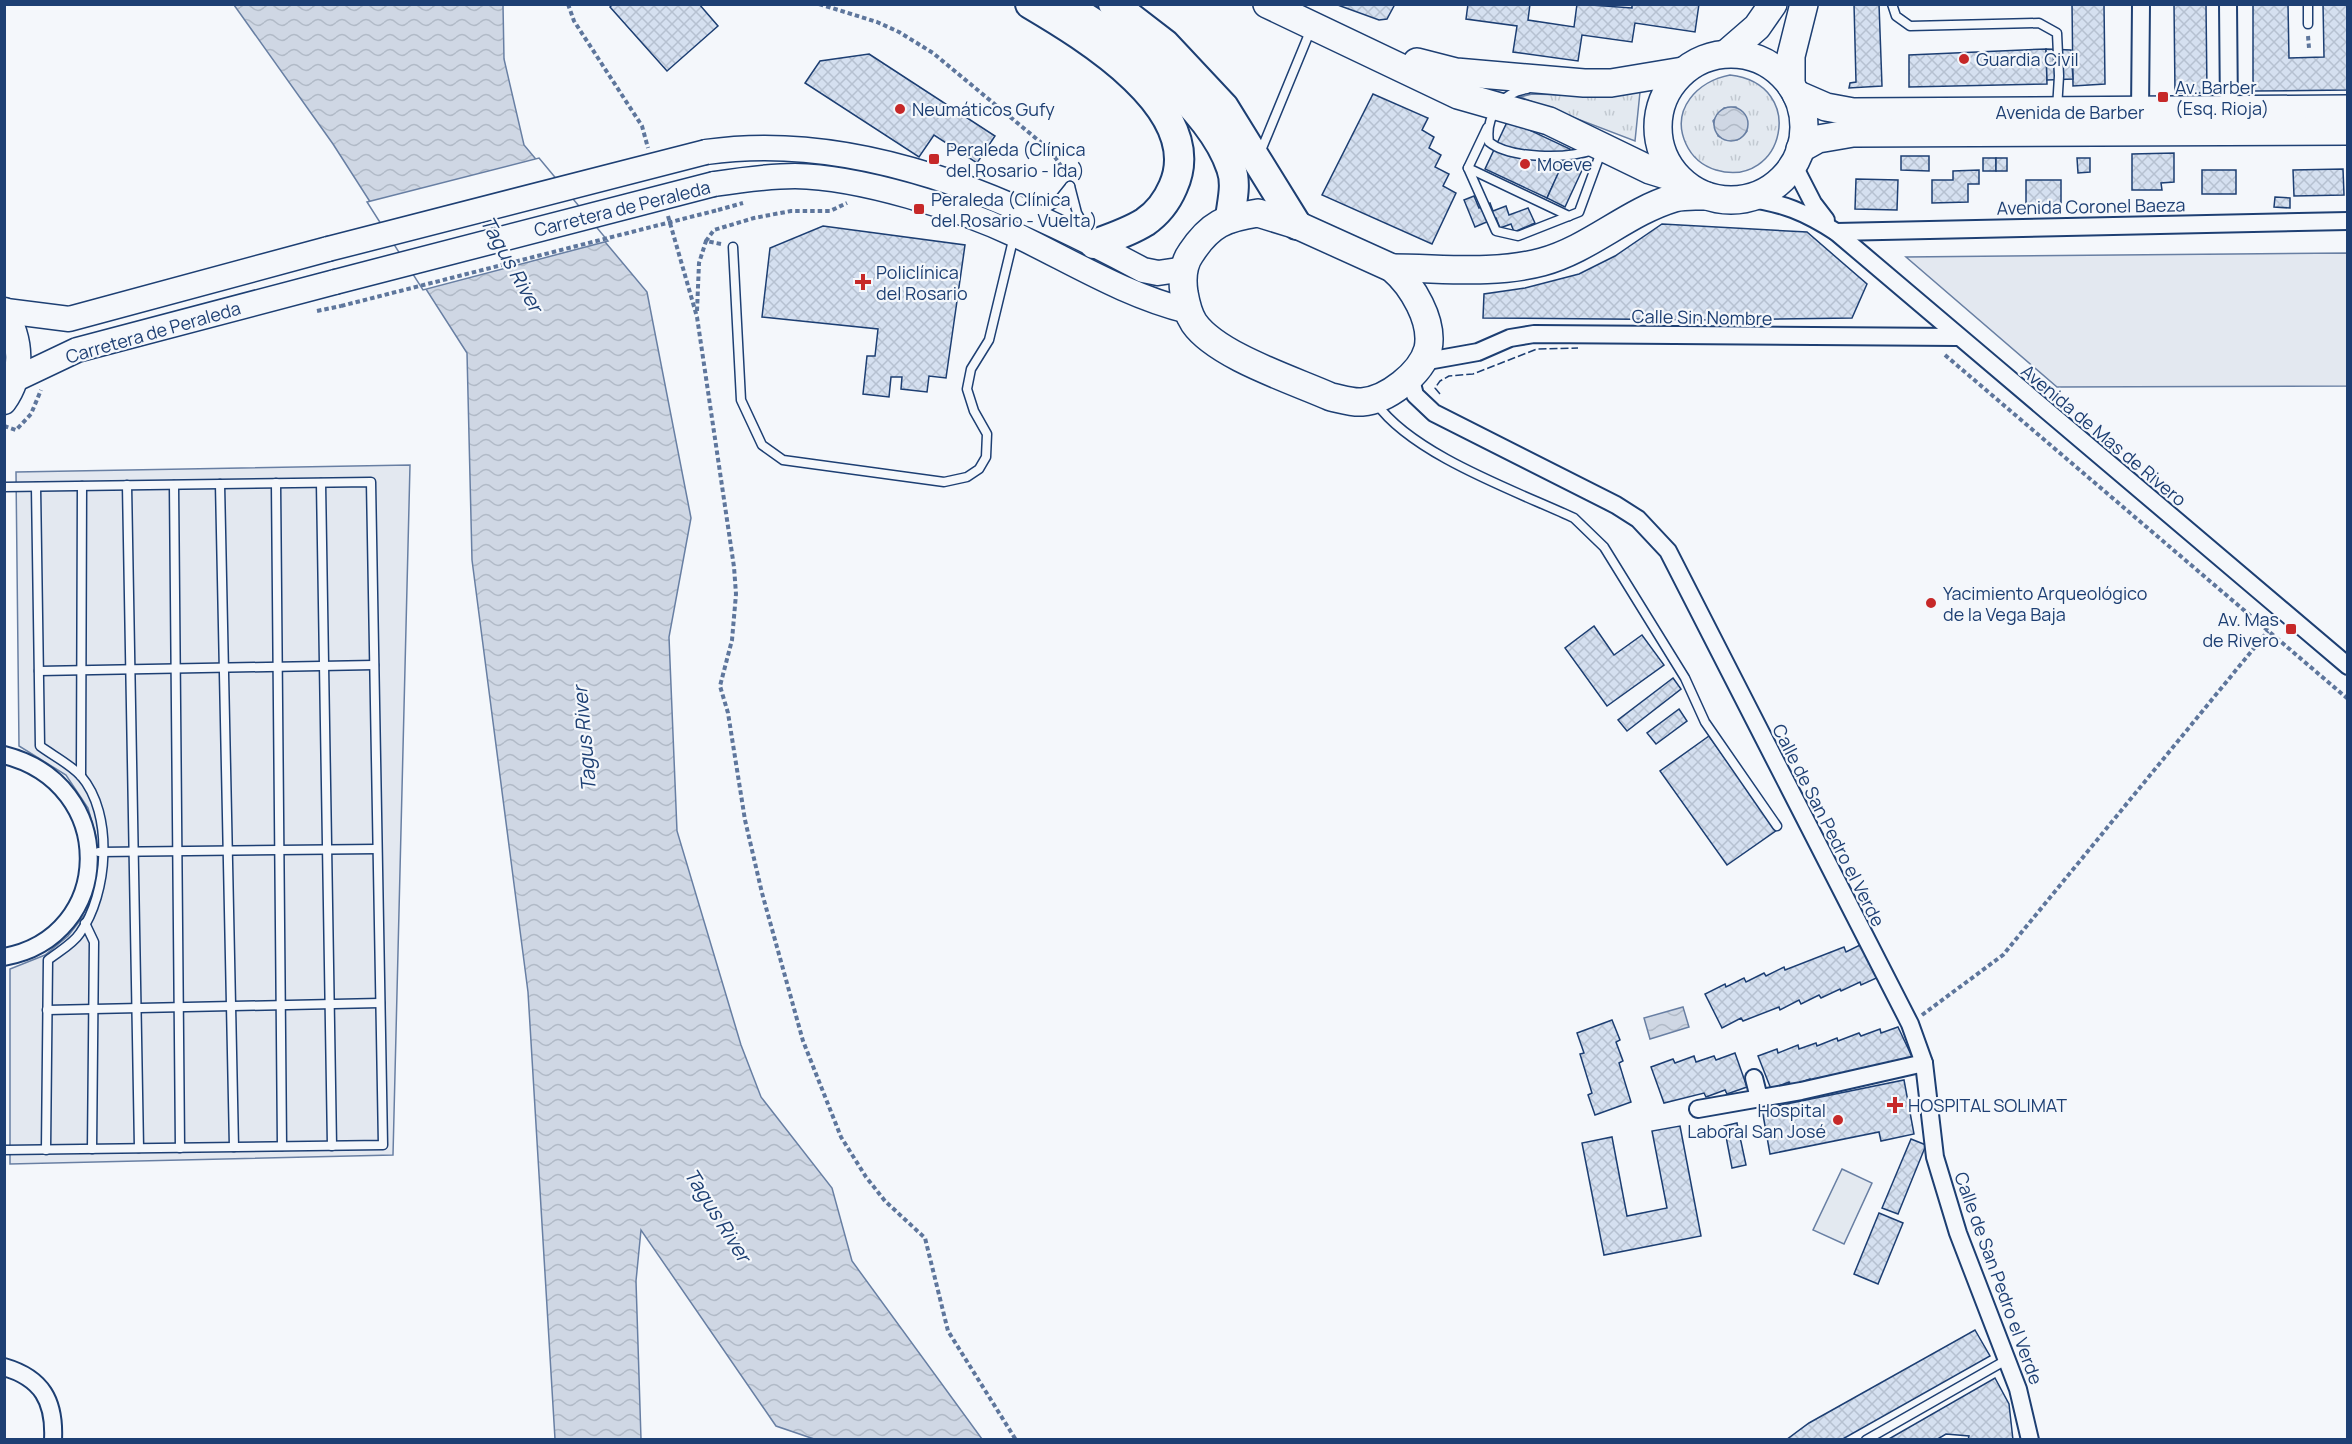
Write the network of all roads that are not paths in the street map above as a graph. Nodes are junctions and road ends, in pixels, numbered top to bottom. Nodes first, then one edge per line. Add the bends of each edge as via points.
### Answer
1 (1030, 4) edge
2 (1062, 4) edge
3 (1113, 4) edge
4 (1267, 4) edge
5 (1773, 4) edge
6 (1804, 4) edge
7 (1892, 4) edge
8 (2141, 4) edge
9 (2228, 4) edge
10 (2308, 4) edge
11 (2308, 24) dead end
12 (1312, 26) junction
13 (1363, 48) junction
14 (1727, 53) junction
15 (1791, 56) junction
16 (1683, 71) junction
17 (1584, 83) junction
18 (1794, 89) junction
19 (2348, 109) edge
20 (1843, 111) junction
21 (2229, 111) junction
22 (2140, 112) junction
23 (1492, 118) junction
24 (2056, 123) junction
25 (2348, 131) edge
26 (1603, 146) junction
27 (1797, 157) junction
28 (1258, 158) junction
29 (1655, 158) junction
30 (1468, 168) junction
31 (1706, 196) junction
32 (1746, 198) junction
33 (1035, 214) junction
34 (1569, 216) junction
35 (1230, 218) junction
36 (2348, 221) edge
37 (1297, 225) junction
38 (1611, 228) junction
39 (1836, 232) junction
40 (1015, 234) junction
41 (1094, 244) junction
42 (733, 247) road end
43 (1392, 268) junction
44 (1185, 269) junction
45 (1463, 270) junction
46 (1419, 304) junction
47 (5, 311) edge
48 (1188, 311) junction
49 (1959, 337) junction
50 (1416, 369) junction
51 (16, 379) junction
52 (1374, 400) junction
53 (4, 402) edge
54 (276, 483) junction
55 (321, 483) junction
56 (174, 484) junction
57 (220, 484) junction
58 (127, 485) junction
59 (36, 486) junction
60 (82, 486) junction
61 (4, 487) edge
62 (374, 665) junction
63 (324, 666) junction
64 (2348, 666) edge
65 (278, 667) junction
66 (224, 668) junction
67 (176, 669) junction
68 (130, 670) junction
69 (39, 671) junction
70 (81, 671) junction
71 (4, 755) edge
72 (81, 776) junction
73 (1777, 826) dead end
74 (377, 849) junction
75 (228, 850) junction
76 (279, 850) junction
77 (327, 850) junction
78 (177, 851) junction
79 (97, 852) junction
80 (134, 852) junction
81 (85, 923) junction
82 (4, 957) edge
83 (380, 1003) junction
84 (330, 1004) junction
85 (280, 1005) junction
86 (231, 1006) junction
87 (179, 1007) junction
88 (136, 1008) junction
89 (93, 1009) junction
90 (47, 1010) junction
91 (1924, 1063) junction
92 (1754, 1078) dead end
93 (1759, 1098) junction
94 (1698, 1109) dead end
95 (282, 1146) junction
96 (332, 1146) junction
97 (234, 1147) junction
98 (139, 1148) junction
99 (180, 1148) junction
100 (92, 1149) junction
101 (4, 1150) edge
102 (46, 1150) junction
103 (2008, 1359) junction
104 (4, 1366) edge
105 (2028, 1436) edge
106 (52, 1440) edge
107 (1866, 1440) edge

1 - 41 highway via 1063,24 1141,84 1163,110 1178,138 1177,178 1161,207 1134,228
2 - 35 highway via 1130,47 1180,94 1216,139 1234,180
3 - 28 highway via 1138,21 1193,71 1224,107
4 - 12 main road
5 - 14 main road via 1757,27
6 - 15 main road
7 - 24 lane via 1896,16 1910,26 2039,24 2056,33
8 - 22 street
9 - 21 street
10 - 11 lane
12 - 13 main road
12 - 28 lane
13 - 17 main road via 1456,72
13 - 23 main road via 1458,95
14 - 16 main road
14 - 18 main road via 1763,61 1779,71
15 - 18 main road
15 - 20 main road via 1810,88
16 - 17 main road via 1611,83
16 - 29 main road via 1663,98
17 - 23 lane via 1510,93
18 - 20 main road, Avenida de Barber via 1826,107
18 - 27 main road via 1804,121
19 - 21 main road, Avenida de Barber
20 - 24 main road, Avenida de Barber
21 - 22 main road, Avenida de Barber
22 - 24 main road, Avenida de Barber
23 - 26 main road via 1549,121
23 - 26 lane via 1489,142 1496,148 1549,157 1584,153
23 - 30 lane
24 - 25 main road, Avenida de Barber
24 - 27 main road, Avenida de Barber via 1853,133 1818,139
26 - 29 main road
26 - 34 lane via 1579,212
27 - 32 main road via 1781,180
27 - 39 street, Avenida de Mas de Rivero via 1813,203
28 - 37 highway
29 - 31 main road
29 - 38 main road via 1641,191
30 - 34 lane
30 - 34 lane via 1496,231 1518,236
31 - 32 main road
31 - 38 main road via 1676,197
32 - 39 street, Avenida de Mas de Rivero via 1805,212
33 - 41 main road, Carretera de Peraleda
33 - 41 lane via 1053,204 1071,186 1077,213
33 - 47 main road, Carretera de Peraleda, bridge via 939,179 874,161 789,147 745,147 706,152 69,319
35 - 37 main road via 1258,213
35 - 44 main road via 1205,232 1188,257
36 - 39 street, Avenida Coronel Baeza
37 - 43 main road
38 - 45 main road via 1544,262
39 - 49 street, Avenida de Mas de Rivero
40 - 42 lane via 989,340 970,369 967,389 987,434 986,457 979,469 966,477 944,482 783,460 762,445 741,400
40 - 48 main road, Carretera de Peraleda via 1127,291
40 - 51 main road, Carretera de Peraleda, bridge via 902,194 824,179 767,177 714,184 77,350
41 - 44 main road, Carretera de Peraleda via 1143,270 1158,273
43 - 45 main road
43 - 46 main road via 1404,278
44 - 48 main road via 1183,285
45 - 46 main road via 1437,282
46 - 50 main road via 1428,330 1428,348
47 - 51 main road via 16,332 20,355
48 - 52 main road via 1194,324 1211,341 1238,356 1330,397
49 - 50 street, Calle Sin Nombre via 1534,334
49 - 64 street, Avenida de Mas de Rivero
50 - 52 main road
50 - 91 street, Calle de San Pedro el Verde via 1415,395 1434,413 1616,505 1638,519 1668,551 1910,1024
51 - 53 main road
52 - 73 lane via 1404,433 1574,518 1597,540 1684,678 1705,722
54 - 55 lane
54 - 57 lane
54 - 65 lane
55 - 62 lane via 371,482
55 - 63 lane
56 - 57 lane
56 - 58 lane
56 - 67 lane
57 - 66 lane
58 - 60 lane
58 - 68 lane
59 - 60 lane
59 - 61 lane
59 - 69 lane
60 - 70 lane
62 - 63 lane
62 - 74 lane
63 - 65 lane
63 - 77 lane
65 - 66 lane
65 - 76 lane
66 - 67 lane
66 - 75 lane
67 - 68 lane
67 - 78 lane
68 - 70 lane
68 - 80 lane
69 - 70 lane
69 - 72 lane via 40,746
70 - 72 lane
71 - 79 street via 25,761 51,776 71,797
72 - 79 lane via 97,806
74 - 77 lane
74 - 83 lane
75 - 76 lane
75 - 78 lane
75 - 86 lane
76 - 77 lane
76 - 85 lane
77 - 84 lane
78 - 80 lane
78 - 87 lane
79 - 80 lane
79 - 81 lane via 98,900
79 - 82 street via 72,915 49,939
80 - 88 lane
81 - 89 lane via 94,942
81 - 90 lane via 79,934 48,960
83 - 84 lane
83 - 96 lane via 383,1145
84 - 85 lane
84 - 96 lane
85 - 86 lane
85 - 95 lane
86 - 87 lane
86 - 97 lane
87 - 88 lane
87 - 99 lane
88 - 89 lane
88 - 98 lane
89 - 90 lane
89 - 100 lane
90 - 102 lane
91 - 93 street
91 - 103 street, Calle de San Pedro el Verde via 1935,1157 1958,1233
92 - 93 street
93 - 94 street
95 - 96 lane
95 - 97 lane
97 - 99 lane
98 - 99 lane
98 - 100 lane
100 - 102 lane
101 - 102 lane
103 - 105 street, Calle de San Pedro el Verde
103 - 107 lane
104 - 106 street via 37,1383 54,1420

